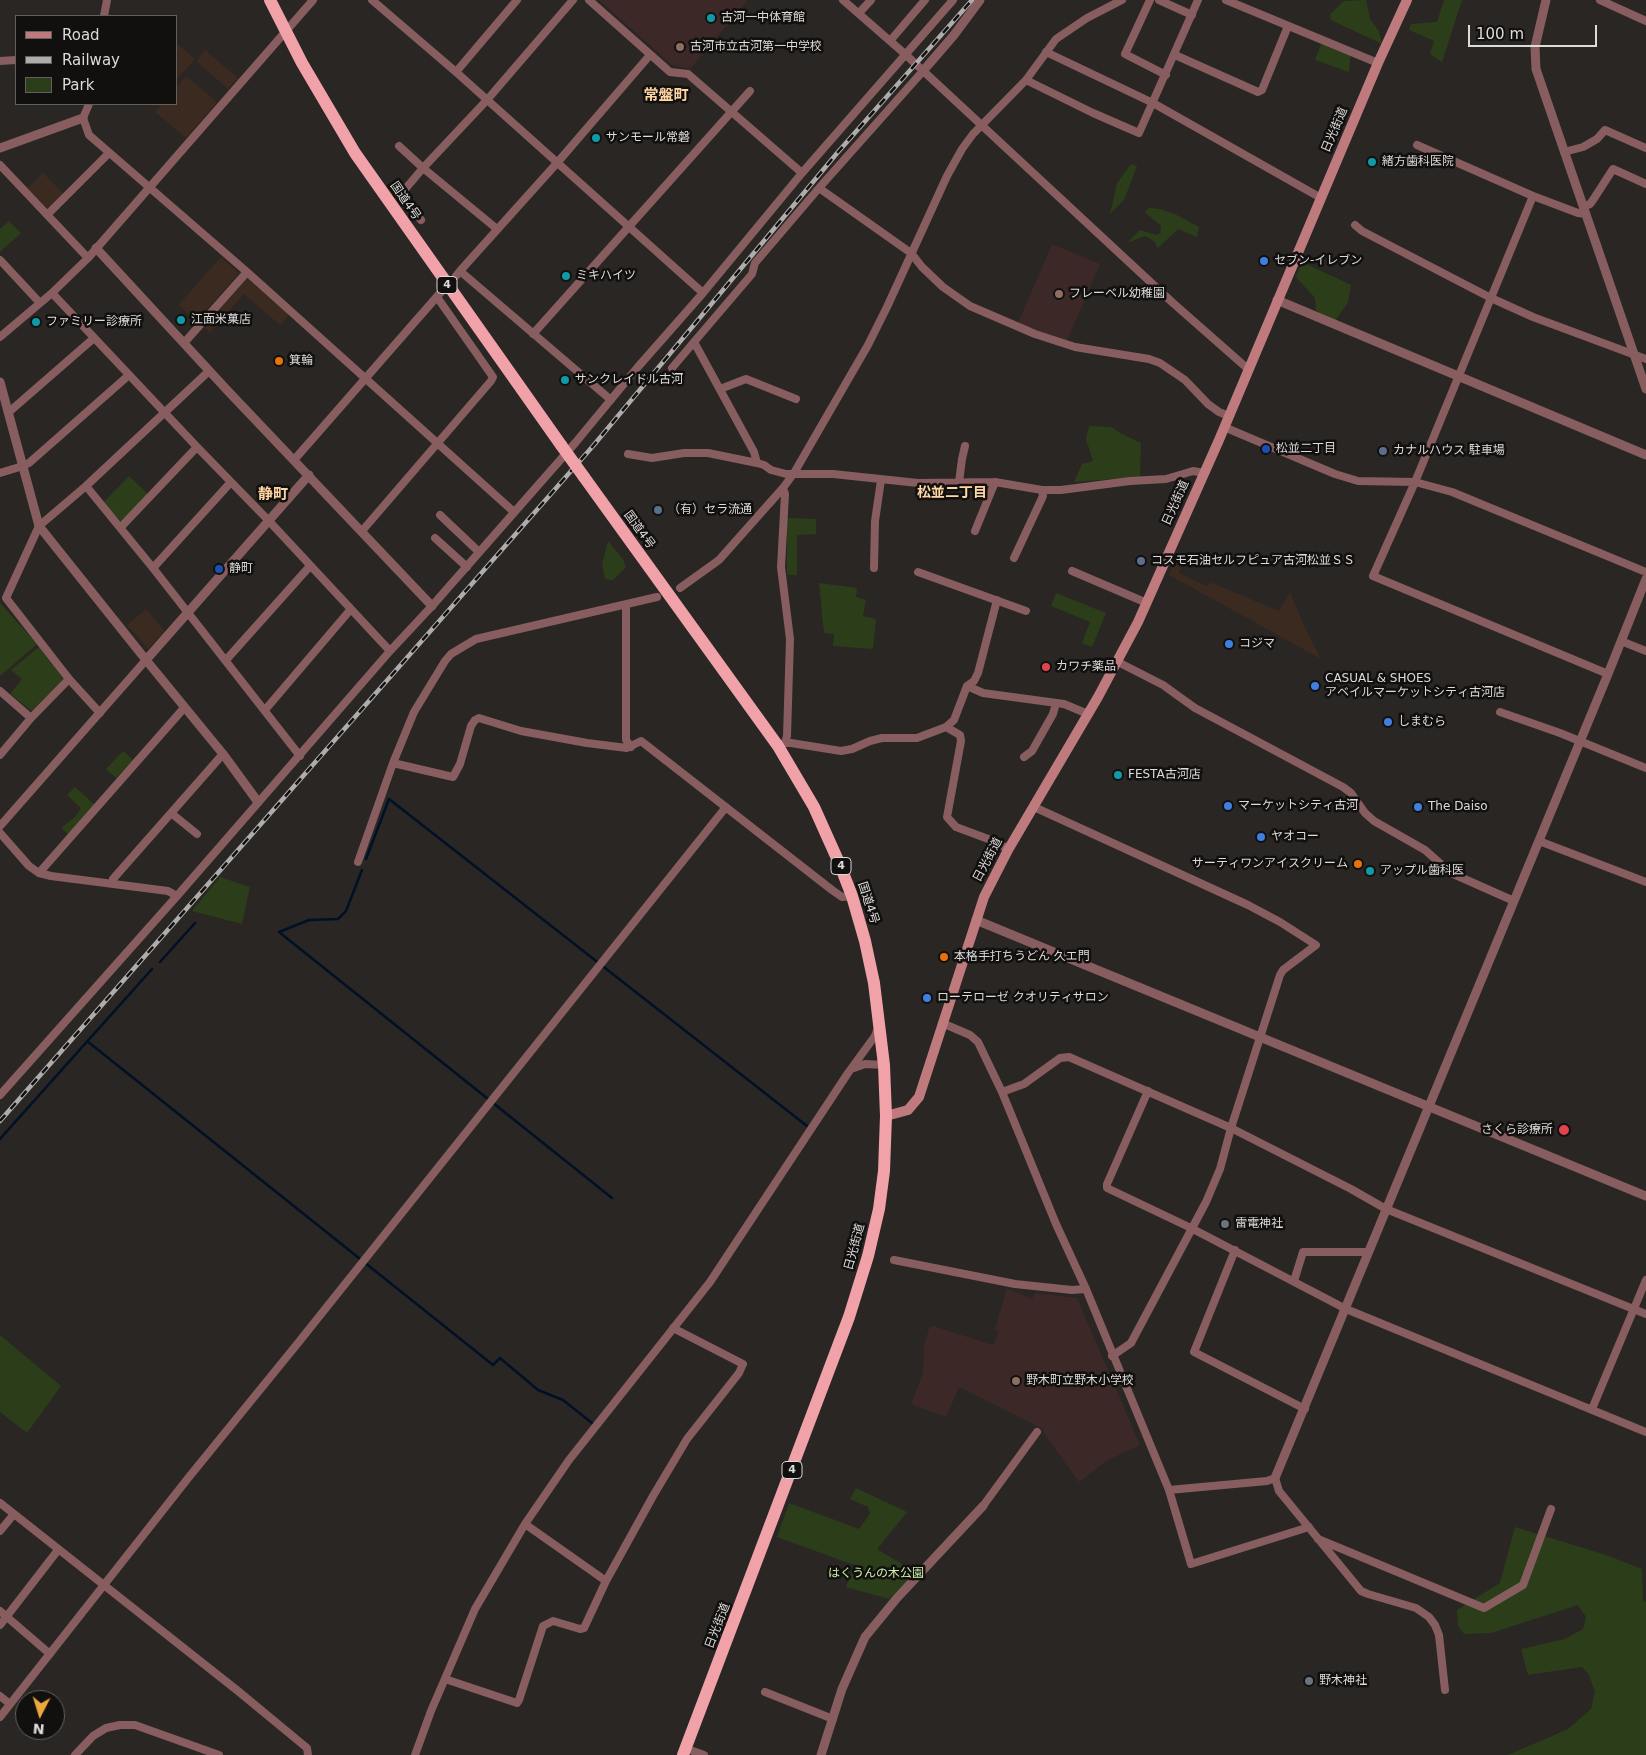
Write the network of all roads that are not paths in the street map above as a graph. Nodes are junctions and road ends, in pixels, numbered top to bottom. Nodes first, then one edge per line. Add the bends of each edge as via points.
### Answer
1 (107, 0) edge
2 (270, 0) edge
3 (314, 0) edge
4 (372, 0) edge
5 (517, 0) edge
6 (573, 0) edge
7 (589, 0) edge
8 (843, 0) edge
9 (871, 0) edge
10 (925, 0) edge
11 (953, 0) edge
12 (980, 0) edge
13 (1122, 0) edge
14 (1150, 0) edge
15 (1158, 0) edge
16 (1198, 0) edge
17 (1226, 0) edge
18 (1407, 0) edge
19 (1546, 0) edge
20 (1600, 0) edge
21 (859, 14) junction
22 (104, 15) edge
23 (1192, 15) junction
24 (1646, 20) edge
25 (1288, 26) junction
26 (284, 31) junction
27 (890, 41) junction
28 (1046, 52) junction
29 (650, 54) junction
30 (905, 54) junction
31 (1174, 55) junction
32 (0, 60) edge
33 (15, 60) edge
34 (1378, 63) junction
35 (923, 71) junction
36 (456, 72) junction
37 (1166, 75) junction
38 (1026, 80) junction
39 (750, 91) dead end
40 (487, 100) junction
41 (1153, 103) junction
42 (89, 105) edge
43 (730, 112) junction
44 (83, 118) junction
45 (982, 125) junction
46 (1416, 145) dead end
47 (399, 146) dead end
48 (0, 148) edge
49 (1646, 148) edge
50 (1564, 152) junction
51 (109, 153) junction
52 (557, 162) junction
53 (0, 165) edge
54 (423, 168) junction
55 (802, 173) junction
56 (1646, 184) edge
57 (150, 187) junction
58 (819, 188) junction
59 (1533, 196) junction
60 (1321, 198) junction
61 (1584, 210) junction
62 (47, 215) junction
63 (421, 220) dead end
64 (628, 226) junction
65 (1355, 226) dead end
66 (497, 229) junction
67 (96, 248) junction
68 (911, 253) junction
69 (88, 258) junction
70 (0, 260) edge
71 (247, 272) junction
72 (52, 293) junction
73 (703, 293) junction
74 (1490, 298) junction
75 (1277, 300) junction
76 (40, 303) junction
77 (533, 334) junction
78 (0, 337) edge
79 (94, 338) junction
80 (694, 342) junction
81 (184, 343) junction
82 (1635, 355) junction
83 (1646, 358) edge
84 (672, 368) dead end
85 (1248, 370) junction
86 (209, 371) junction
87 (129, 375) junction
88 (1459, 377) junction
89 (367, 378) junction
90 (0, 382) edge
91 (1646, 389) edge
92 (720, 390) junction
93 (796, 399) dead end
94 (611, 400) junction
95 (8, 412) junction
96 (165, 412) junction
97 (1229, 416) junction
98 (1224, 427) junction
99 (438, 442) junction
100 (965, 446) dead end
101 (197, 447) junction
102 (628, 454) dead end
103 (1646, 454) edge
104 (294, 460) junction
105 (757, 462) junction
106 (23, 466) junction
107 (0, 472) edge
108 (794, 473) junction
109 (1204, 473) junction
110 (308, 475) junction
111 (881, 480) junction
112 (231, 482) junction
113 (959, 482) junction
114 (995, 482) junction
115 (1415, 482) junction
116 (86, 486) junction
117 (783, 488) junction
118 (1042, 490) junction
119 (514, 512) junction
120 (440, 515) dead end
121 (269, 520) junction
122 (39, 526) junction
123 (121, 527) junction
124 (362, 530) junction
125 (975, 531) dead end
126 (435, 538) dead end
127 (479, 552) junction
128 (1014, 558) dead end
129 (310, 566) junction
130 (467, 567) junction
131 (153, 568) junction
132 (874, 568) dead end
133 (1072, 571) dead end
134 (918, 572) dead end
135 (1646, 572) edge
136 (1646, 579) edge
137 (680, 588) dead end
138 (657, 597) dead end
139 (997, 600) junction
140 (1146, 603) junction
141 (626, 605) junction
142 (432, 606) junction
143 (352, 609) junction
144 (1026, 611) dead end
145 (188, 612) junction
146 (1622, 641) junction
147 (390, 651) junction
148 (1646, 652) edge
149 (146, 660) junction
150 (226, 660) junction
151 (1118, 662) junction
152 (1608, 674) junction
153 (69, 679) junction
154 (967, 686) junction
155 (0, 691) edge
156 (1056, 702) junction
157 (184, 708) junction
158 (265, 710) junction
159 (1500, 712) dead end
160 (100, 713) junction
161 (1088, 714) junction
162 (31, 718) junction
163 (946, 727) junction
164 (1580, 741) junction
165 (782, 745) junction
166 (631, 747) junction
167 (1, 753) edge
168 (223, 754) junction
169 (300, 756) junction
170 (1024, 757) dead end
171 (392, 763) junction
172 (1646, 768) edge
173 (258, 802) junction
174 (726, 807) junction
175 (1034, 807) junction
176 (171, 813) junction
177 (0, 826) edge
178 (0, 833) edge
179 (197, 834) dead end
180 (1539, 841) junction
181 (1008, 850) junction
182 (358, 862) dead end
183 (39, 873) junction
184 (1646, 882) edge
185 (112, 883) junction
186 (178, 896) junction
187 (852, 896) junction
188 (1514, 901) junction
189 (976, 920) junction
190 (942, 1022) junction
191 (880, 1024) junction
192 (1259, 1036) junction
193 (884, 1065) junction
194 (852, 1069) junction
195 (1148, 1091) junction
196 (1002, 1092) junction
197 (0, 1095) edge
198 (1429, 1106) junction
199 (886, 1116) junction
200 (1230, 1128) junction
201 (1646, 1196) edge
202 (1386, 1209) junction
203 (1191, 1228) junction
204 (1235, 1250) junction
205 (1368, 1252) junction
206 (894, 1260) dead end
207 (1646, 1280) edge
208 (1294, 1282) junction
209 (1086, 1289) junction
210 (1346, 1309) junction
211 (1634, 1309) junction
212 (1646, 1314) edge
213 (673, 1328) junction
214 (1112, 1356) junction
215 (1305, 1409) junction
216 (1592, 1409) junction
217 (1037, 1432) dead end
218 (1646, 1432) edge
219 (1275, 1478) junction
220 (1169, 1490) junction
221 (0, 1503) edge
222 (983, 1506) joint
223 (1551, 1509) dead end
224 (14, 1514) junction
225 (525, 1524) junction
226 (1309, 1527) junction
227 (0, 1531) edge
228 (1318, 1538) junction
229 (58, 1550) junction
230 (606, 1581) junction
231 (104, 1586) junction
232 (0, 1611) edge
233 (7, 1617) junction
234 (0, 1625) edge
235 (50, 1654) junction
236 (445, 1679) junction
237 (1444, 1690) dead end
238 (766, 1692) dead end
239 (0, 1696) edge
240 (10, 1704) junction
241 (0, 1717) edge
242 (833, 1719) junction
243 (688, 1753) edge
244 (75, 1755) edge
245 (219, 1755) edge
246 (308, 1755) edge
247 (415, 1755) edge
248 (704, 1755) edge
249 (821, 1755) edge

1 - 22 street
2 - 26 highway, 国道4号 / 4
3 - 26 street
4 - 36 street
5 - 36 street
6 - 40 street
7 - 29 street
8 - 21 street
9 - 21 street
10 - 27 street
11 - 30 street
12 - 35 street
13 - 28 street via 1069,30
14 - 37 street via 1125,54
15 - 23 street
16 - 23 street
17 - 25 street
18 - 34 main road, 日光街道
19 - 50 street via 1534,58
20 - 24 street
21 - 27 street
23 - 31 street
25 - 31 street via 1262,90 1258,92
25 - 34 street
26 - 57 street
26 - 165 highway, 国道4号 / 4, bridge via 356,153 584,477
27 - 30 street
28 - 38 street
28 - 41 street
29 - 43 street via 670,72 688,74
29 - 52 street
30 - 35 street
30 - 55 street
31 - 37 street
32 - 33 street
34 - 60 main road, 日光街道
35 - 45 street
35 - 58 street
36 - 40 street
37 - 41 street
38 - 41 street via 1139,132
38 - 45 street
39 - 43 street
40 - 52 street
40 - 54 street
41 - 60 street
42 - 44 street
43 - 55 street
43 - 64 street
44 - 48 street
44 - 51 street via 89,135
45 - 68 street via 962,148
45 - 85 street
46 - 59 street
47 - 54 street
49 - 50 street via 1604,130 1596,140
50 - 61 street
51 - 57 street
51 - 62 street
52 - 64 street
52 - 66 street
53 - 62 street
54 - 63 street via 401,194
54 - 66 street
55 - 73 street
56 - 61 street via 1613,169
57 - 67 street
57 - 71 street
58 - 68 street
58 - 80 street
59 - 61 street via 1578,213
59 - 74 street
60 - 75 main road, 日光街道
61 - 82 street
62 - 69 street
64 - 73 street
64 - 77 street
65 - 74 street
66 - 77 street via 458,274
67 - 69 street
67 - 81 street
68 - 97 street via 943,287 970,306 1075,347 1160,363 1185,380 1208,404
68 - 108 street via 868,345
69 - 72 street
70 - 76 street
71 - 81 street
71 - 89 street
72 - 76 street
72 - 79 street
73 - 94 street
74 - 82 street
74 - 88 street
75 - 85 main road, 日光街道
75 - 88 street
76 - 78 street
77 - 94 street
79 - 87 street
79 - 95 street
80 - 84 street
80 - 92 street
81 - 86 street
82 - 83 street
82 - 91 street
85 - 97 main road, 日光街道
86 - 96 street
86 - 104 street
87 - 96 street
87 - 106 street
88 - 103 street
88 - 115 street
89 - 99 street
89 - 99 street via 439,295 492,376
89 - 104 street
90 - 95 street
92 - 93 street via 746,379
92 - 105 street
94 - 119 street
95 - 106 street
96 - 101 street
96 - 116 street
97 - 98 main road, 日光街道
98 - 109 main road, 日光街道
98 - 115 street via 1358,481
99 - 119 street
99 - 124 street
100 - 113 street
101 - 112 street
101 - 123 street
102 - 105 street via 652,458 708,453
104 - 110 street
105 - 108 street via 780,473
106 - 107 street
106 - 122 street
108 - 111 street
108 - 117 street
109 - 118 street via 1193,471 1166,479
109 - 140 main road, 日光街道
110 - 121 street
110 - 124 street
111 - 113 street
111 - 132 street via 875,521
112 - 121 street
112 - 131 street
113 - 114 street
114 - 118 street
114 - 125 street
115 - 135 street via 1452,492
115 - 152 street via 1373,576
116 - 122 street
116 - 123 street
117 - 137 street via 719,560
117 - 165 street via 781,567 790,639 787,736
118 - 128 street via 1043,496
119 - 127 street
120 - 127 street
121 - 129 street
121 - 145 street
122 - 149 street
122 - 153 street via 6,598
123 - 131 street
124 - 142 street
126 - 130 street
127 - 130 street
129 - 143 street
129 - 150 street
130 - 142 street
131 - 145 street
133 - 140 street
134 - 139 street
136 - 146 street
138 - 141 street
139 - 144 street
139 - 154 street via 978,673
140 - 151 main road, 日光街道
141 - 166 street via 626,740
141 - 171 street via 476,639 458,649 445,660 426,691
142 - 147 street
143 - 147 street
143 - 158 street
145 - 149 street
145 - 150 street
146 - 148 street
146 - 152 street
147 - 169 street
149 - 157 street
149 - 160 street
150 - 158 street
151 - 161 main road, 日光街道
151 - 188 street via 1162,685 1195,708 1343,787 1374,821 1425,850 1451,873
152 - 164 street
153 - 160 street
153 - 162 street
154 - 156 street via 984,693
154 - 163 street via 954,720
155 - 162 street
156 - 161 street
156 - 170 street via 1053,714 1032,751
157 - 168 street
157 - 183 street
158 - 169 street
159 - 164 street
160 - 177 street
161 - 175 main road, 日光街道
162 - 167 street
163 - 165 street via 917,738 882,738 841,751
163 - 181 street via 960,735 961,741 947,817 956,827 999,843
164 - 172 street
164 - 180 street
165 - 187 highway, 国道4号 / 4 via 814,807
166 - 171 street via 544,736 479,718 471,726 453,777
166 - 174 street via 641,740
168 - 173 street
168 - 176 street
169 - 173 street
171 - 182 street
173 - 186 street
174 - 187 street via 832,890 842,897
174 - 231 street
175 - 181 main road, 日光街道
175 - 192 street via 1248,905 1316,945 1283,970
176 - 179 street
176 - 185 street
178 - 183 street
180 - 184 street
180 - 188 street
181 - 189 main road, 日光街道
183 - 185 street
185 - 186 street via 168,891
186 - 197 street
187 - 191 highway, 国道4号 / 4 via 867,950
188 - 198 street
189 - 190 main road, 日光街道
189 - 192 street
190 - 196 street via 978,1042
190 - 199 main road, 日光街道 via 918,1097 908,1110
191 - 193 highway, 国道4号 / 4
191 - 194 street
192 - 198 street
192 - 200 street
193 - 194 street via 865,1064
193 - 199 highway, 国道4号 / 4
194 - 213 street via 710,1282
195 - 196 street via 1068,1057 1060,1058 1024,1084
195 - 200 street
195 - 203 street via 1107,1188
196 - 209 street
198 - 201 street
198 - 202 street
199 - 243 highway, 日光街道 / 4 via 884,1171 868,1256 849,1317
200 - 202 street
200 - 203 street via 1220,1169
202 - 205 street
202 - 211 street
203 - 204 street
203 - 214 street via 1131,1343
204 - 208 street
204 - 215 street via 1194,1352
205 - 208 street via 1303,1252
205 - 210 street
206 - 209 street via 1015,1284
207 - 211 street
208 - 210 street
209 - 214 street
210 - 215 street
210 - 216 street
211 - 212 street
211 - 216 street
213 - 225 street via 569,1460
213 - 230 street via 743,1364 740,1373 687,1439
214 - 220 street
215 - 219 street
216 - 218 street
217 - 222 street
219 - 220 street
219 - 226 street via 1279,1491
220 - 226 street via 1191,1564
221 - 224 street
222 - 242 street via 896,1598 865,1637 842,1689
223 - 228 street via 1523,1585 1484,1608
224 - 227 street
224 - 229 street
225 - 230 street
225 - 236 street via 475,1609
226 - 228 street
228 - 237 street via 1361,1591 1416,1608 1429,1617 1438,1635
229 - 231 street
229 - 233 street
230 - 236 street via 584,1628 553,1621 543,1626 517,1703
231 - 235 street
231 - 246 street via 307,1748
232 - 233 street
233 - 234 street
233 - 235 street
235 - 240 street
236 - 247 street
238 - 242 street
239 - 240 street
240 - 241 street
242 - 249 street
243 - 248 street
244 - 245 street via 93,1736 106,1728 135,1725

